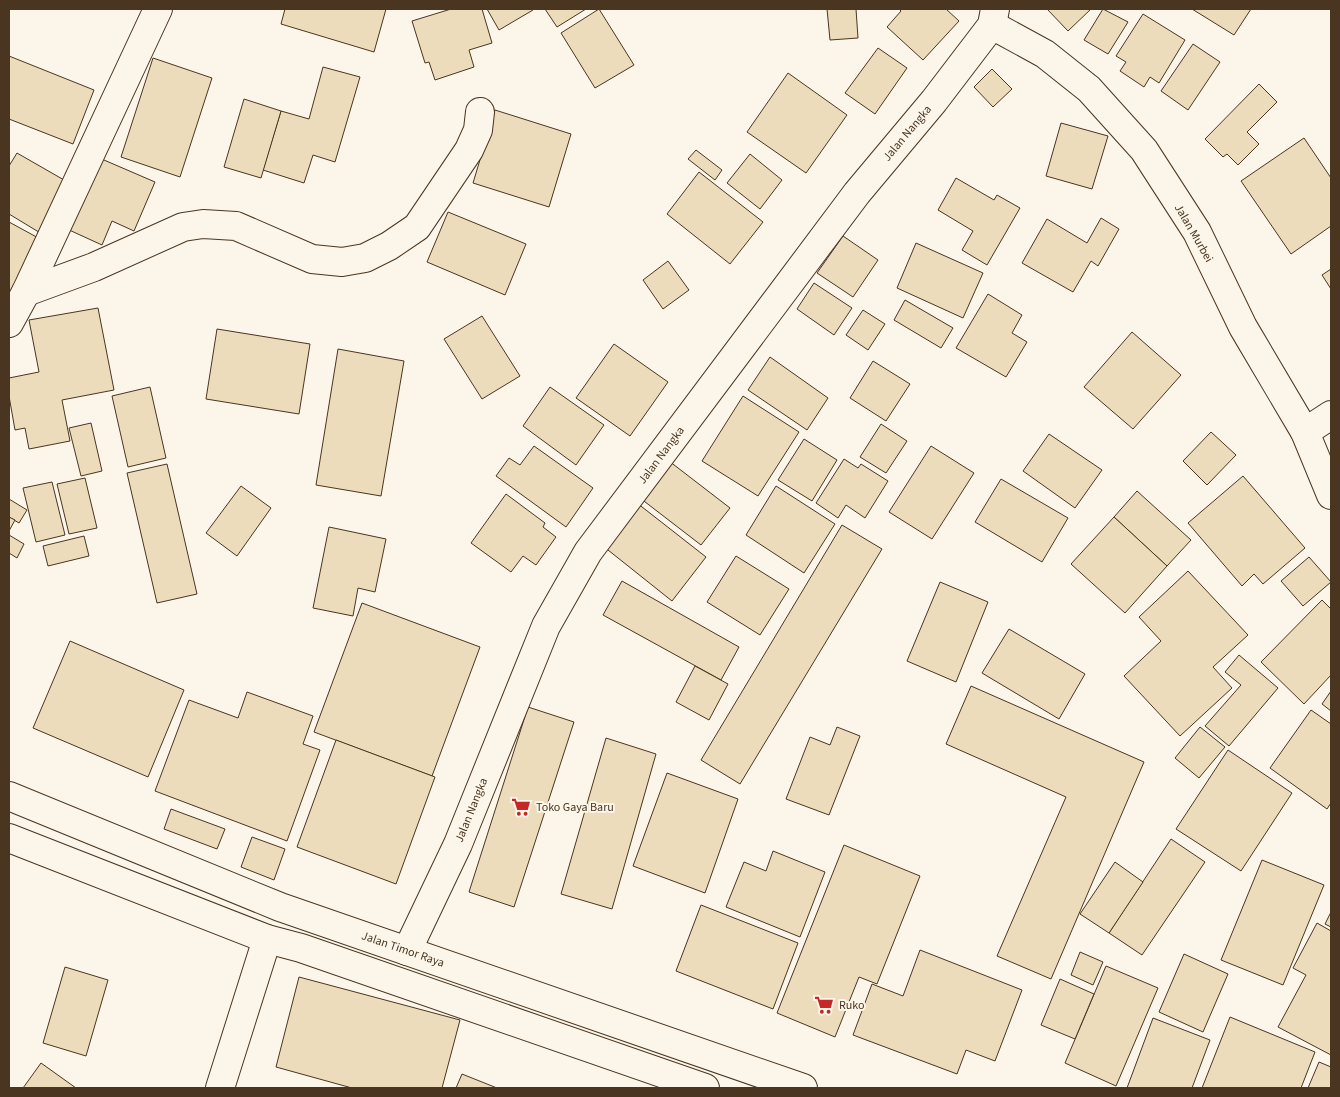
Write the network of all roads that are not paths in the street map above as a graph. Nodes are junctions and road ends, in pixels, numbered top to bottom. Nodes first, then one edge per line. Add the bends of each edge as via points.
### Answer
1 (158, 9) edge
2 (994, 17) edge
3 (480, 112) dead end
4 (26, 292) junction
5 (9, 323) edge
6 (1331, 416) edge
7 (1304, 432) junction
8 (1331, 495) edge
9 (9, 796) edge
10 (9, 838) edge
11 (267, 939) junction
12 (407, 951) junction
13 (220, 1088) edge
14 (705, 1088) edge
15 (803, 1088) edge

1 - 4 main road
2 - 7 main road, Jalan Murbei via 1089,89 1144,150 1197,232 1243,326
2 - 12 main road, Jalan Nangka via 934,101 857,193 588,552 546,626 458,844
3 - 4 main road via 478,130 469,150 417,227 365,258 342,262 312,258 236,226 203,224 183,227 94,267
4 - 5 main road
6 - 7 main road
7 - 8 main road, Jalan Murbei
9 - 12 main road, Jalan Timor Raya via 280,907
10 - 11 main road
11 - 13 main road
11 - 14 main road
12 - 15 main road, Jalan Timor Raya

